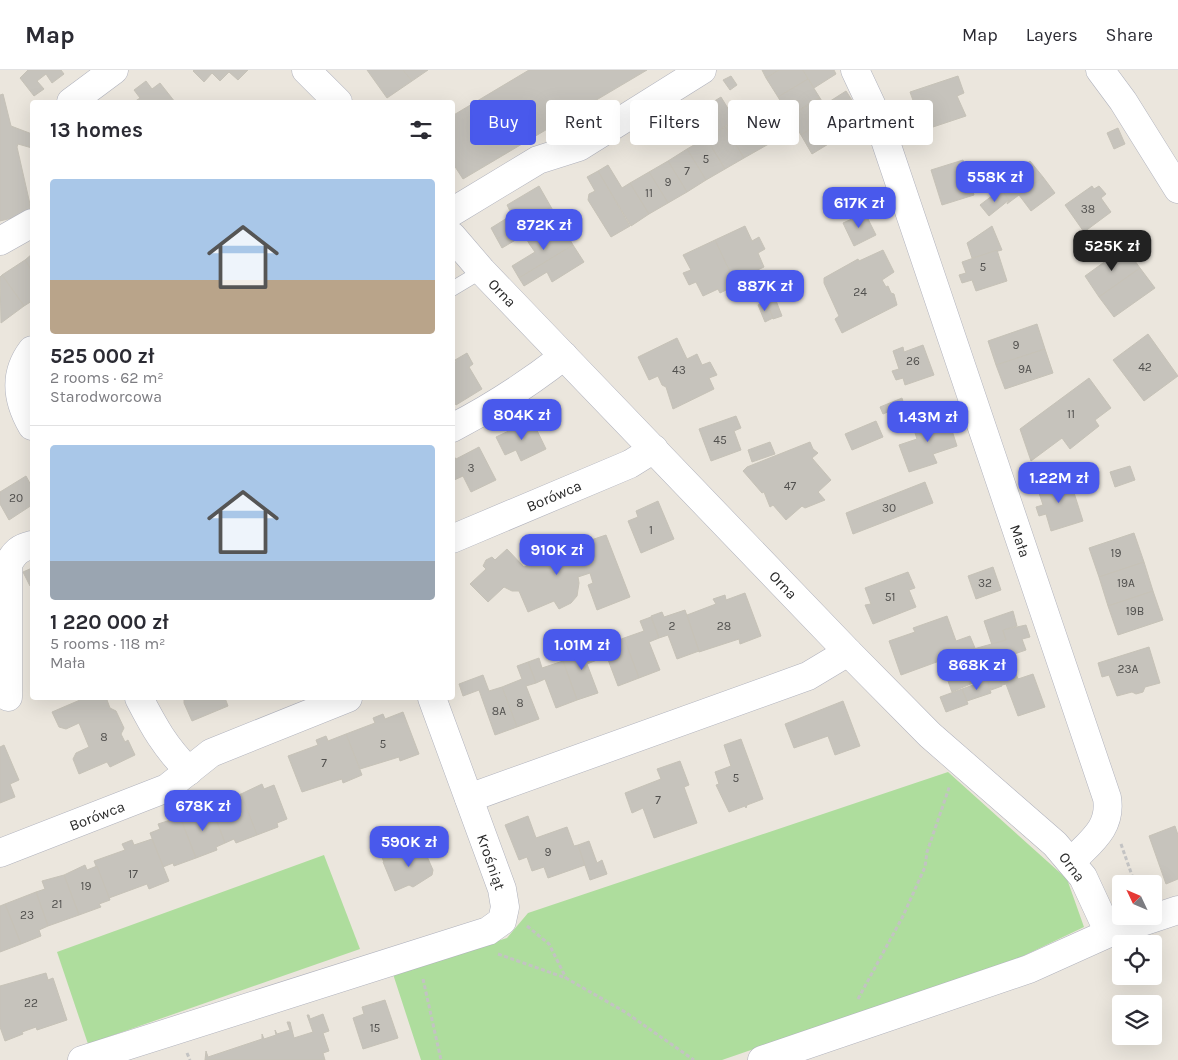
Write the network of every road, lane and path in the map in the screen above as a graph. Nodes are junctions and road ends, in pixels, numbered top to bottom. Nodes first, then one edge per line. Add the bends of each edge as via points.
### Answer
1 (114, 70) edge
2 (702, 70) edge
3 (855, 70) edge
4 (1100, 70) edge
5 (311, 71) edge
6 (74, 100) edge
7 (336, 100) edge
8 (1178, 189) edge
9 (455, 210) edge
10 (30, 224) edge
11 (455, 240) edge
12 (0, 241) edge
13 (482, 271) junction
14 (455, 286) edge
15 (30, 353) edge
16 (564, 356) junction
17 (30, 421) edge
18 (455, 426) edge
19 (654, 449) junction
20 (455, 538) edge
21 (30, 545) edge
22 (848, 652) junction
23 (8, 698) dead end
24 (141, 700) edge
25 (343, 700) edge
26 (433, 700) edge
27 (957, 758) junction
28 (189, 771) junction
29 (469, 798) junction
30 (1108, 819) junction
31 (0, 853) edge
32 (1071, 862) junction
33 (1132, 875) edge
34 (505, 907) junction
35 (1178, 910) edge
36 (1109, 933) junction
37 (469, 938) junction
38 (417, 954) junction
39 (566, 978) junction
40 (857, 1001) dead end
41 (82, 1060) edge
42 (441, 1060) edge
43 (694, 1060) edge
44 (762, 1060) edge

1 - 6 street
2 - 9 street via 579,147 538,160
3 - 30 street, Mała via 878,120 1108,798
4 - 8 street
5 - 7 street
10 - 12 street
11 - 13 street, Orna
13 - 14 lane
13 - 16 street, Orna
15 - 17 street via 22,363 19,381 20,398
16 - 18 street via 526,386
16 - 19 street, Orna
19 - 20 street, Borówca via 630,464
19 - 22 street, Orna
21 - 23 street via 14,552 8,564
22 - 27 street, Orna
22 - 29 street via 808,676
24 - 28 street via 157,734
25 - 28 street, Borówca via 211,753
26 - 29 street
27 - 32 street, Orna via 1055,844
27 - 40 path via 924,867 903,916
28 - 31 street, Borówca via 167,788
29 - 34 street, Krośniąt via 502,889
30 - 32 street
30 - 33 path via 1115,828
32 - 36 street, Orna via 1083,877
34 - 37 street, Krośniąt via 502,921
34 - 39 path via 549,944
35 - 36 street
36 - 44 street via 1030,968
37 - 38 street, Krośniąt
37 - 39 path via 502,957
38 - 41 street, Krośniąt
38 - 42 path
39 - 43 path via 626,1012

